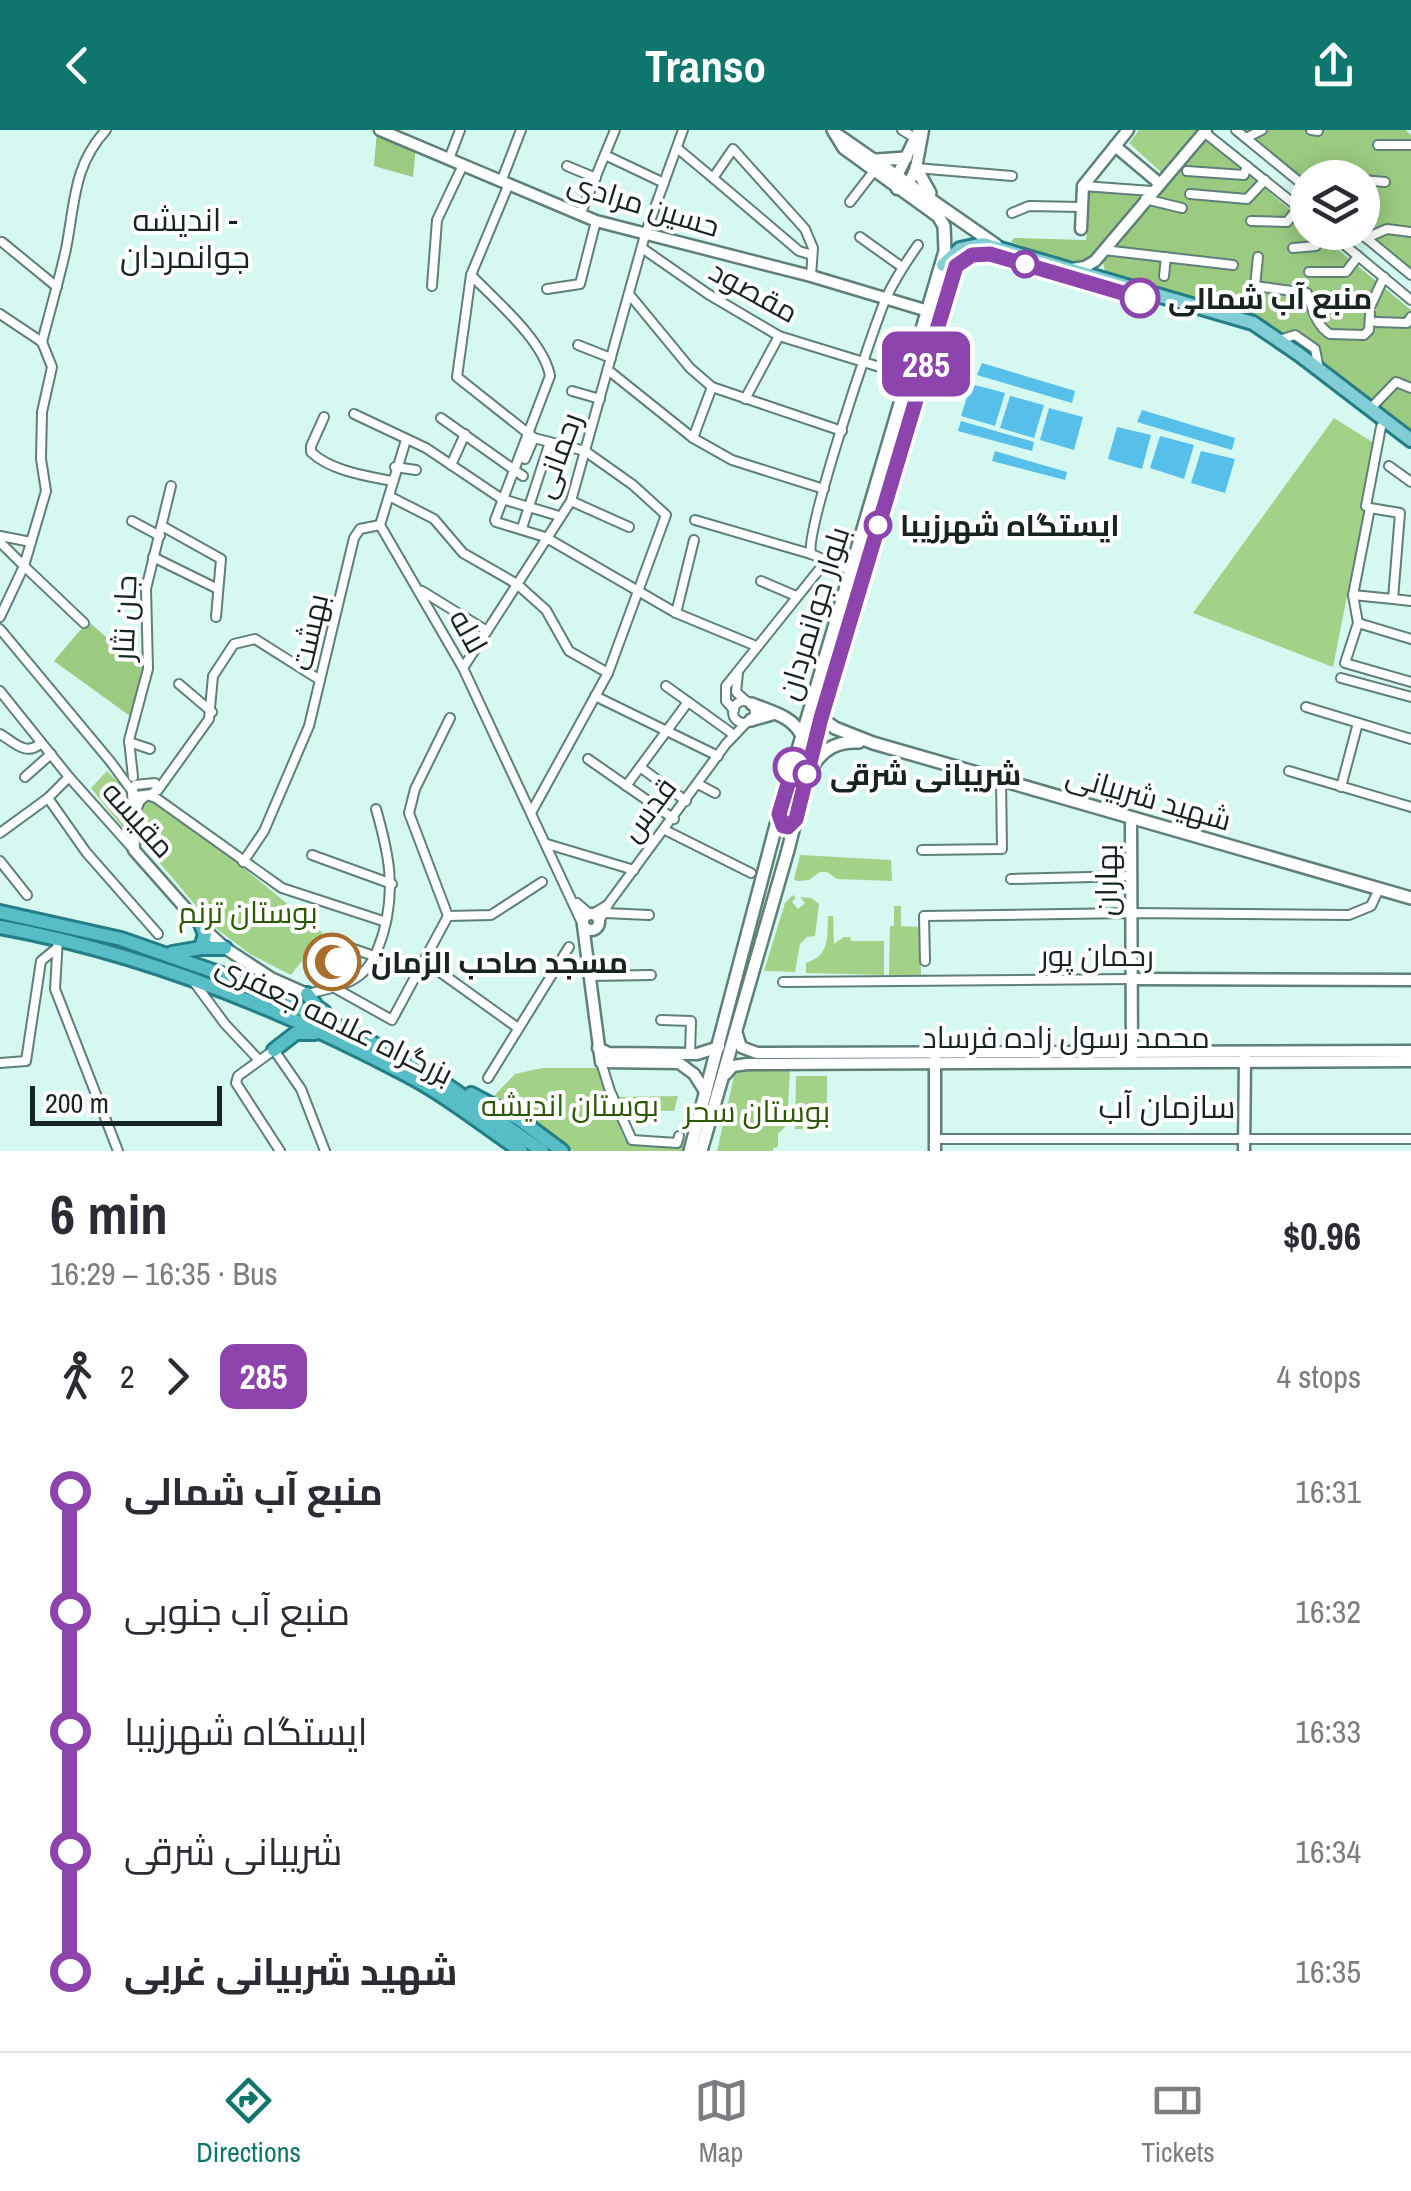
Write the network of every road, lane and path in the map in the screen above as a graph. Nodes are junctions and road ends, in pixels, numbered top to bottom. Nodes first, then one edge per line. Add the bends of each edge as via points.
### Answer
1 (106, 130) edge
2 (380, 130) edge
3 (460, 130) edge
4 (521, 130) edge
5 (615, 130) edge
6 (683, 130) edge
7 (902, 130) edge
8 (1128, 130) edge
9 (1208, 130) edge
10 (1236, 130) edge
11 (1262, 130) edge
12 (1311, 130) edge
13 (1318, 130) edge
14 (835, 132) edge
15 (919, 133) edge
16 (741, 138) dead end
17 (1246, 138) junction
18 (1378, 145) dead end
19 (1411, 145) edge
20 (1115, 146) junction
21 (677, 148) junction
22 (734, 149) junction
23 (605, 155) junction
24 (906, 158) junction
25 (449, 159) junction
26 (463, 165) junction
27 (567, 166) dead end
28 (873, 166) junction
29 (1247, 166) junction
30 (916, 168) junction
31 (1188, 171) dead end
32 (1290, 174) edge
33 (1012, 176) dead end
34 (596, 178) junction
35 (714, 178) junction
36 (1265, 180) junction
37 (1380, 182) edge
38 (1385, 182) dead end
39 (664, 183) junction
40 (901, 183) junction
41 (505, 184) junction
42 (1083, 186) junction
43 (1152, 191) junction
44 (1190, 194) dead end
45 (1290, 201) edge
46 (850, 202) dead end
47 (939, 204) junction
48 (1081, 207) junction
49 (1182, 208) dead end
50 (1012, 214) dead end
51 (580, 215) junction
52 (1290, 218) edge
53 (596, 221) junction
54 (1251, 221) dead end
55 (1081, 229) dead end
56 (1380, 231) edge
57 (1411, 232) edge
58 (860, 238) dead end
59 (2, 242) edge
60 (644, 242) junction
61 (918, 245) dead end
62 (1380, 249) edge
63 (1104, 250) junction
64 (1350, 250) edge
65 (995, 251) junction
66 (812, 255) junction
67 (1358, 256) junction
68 (1166, 257) junction
69 (1258, 257) dead end
70 (1095, 262) junction
71 (1233, 265) dead end
72 (902, 267) junction
73 (1066, 268) junction
74 (947, 270) junction
75 (1309, 272) dead end
76 (471, 275) junction
77 (1411, 275) edge
78 (811, 276) junction
79 (1164, 276) dead end
80 (1384, 277) junction
81 (1105, 280) junction
82 (432, 286) dead end
83 (1254, 286) junction
84 (57, 287) junction
85 (548, 288) dead end
86 (629, 294) junction
87 (886, 298) junction
88 (1411, 300) edge
89 (902, 303) junction
90 (1252, 308) dead end
91 (928, 311) junction
92 (1372, 313) junction
93 (0, 314) edge
94 (1411, 317) edge
95 (922, 331) junction
96 (1325, 332) junction
97 (779, 336) junction
98 (1279, 340) junction
99 (42, 342) junction
100 (578, 344) dead end
101 (1316, 349) junction
102 (612, 358) junction
103 (865, 361) junction
104 (1319, 369) junction
105 (608, 370) junction
106 (909, 376) junction
107 (712, 387) junction
108 (1411, 388) edge
109 (572, 391) dead end
110 (745, 399) junction
111 (600, 400) junction
112 (1370, 409) junction
113 (354, 414) dead end
114 (324, 417) dead end
115 (441, 418) dead end
116 (1381, 428) junction
117 (842, 431) junction
118 (465, 434) junction
119 (531, 435) junction
120 (692, 438) junction
121 (406, 440) junction
122 (1411, 440) edge
123 (549, 445) junction
124 (585, 451) junction
125 (1411, 451) edge
126 (526, 458) dead end
127 (451, 465) junction
128 (1390, 466) dead end
129 (396, 467) junction
130 (416, 470) dead end
131 (512, 471) junction
132 (523, 476) dead end
133 (392, 481) junction
134 (1411, 482) edge
135 (172, 486) dead end
136 (824, 489) junction
137 (389, 496) junction
138 (502, 499) junction
139 (571, 501) junction
140 (1366, 506) dead end
141 (527, 508) junction
142 (559, 516) junction
143 (695, 520) dead end
144 (132, 521) dead end
145 (380, 525) junction
146 (522, 528) dead end
147 (629, 528) dead end
148 (161, 531) junction
149 (545, 537) junction
150 (0, 539) edge
151 (694, 540) dead end
152 (31, 542) junction
153 (811, 554) junction
154 (153, 557) junction
155 (826, 561) junction
156 (24, 566) junction
157 (852, 572) junction
158 (760, 581) dead end
159 (517, 584) junction
160 (218, 590) junction
161 (420, 590) junction
162 (638, 593) junction
163 (1353, 595) junction
164 (796, 596) junction
165 (1393, 599) junction
166 (1411, 601) edge
167 (676, 613) junction
168 (0, 617) edge
169 (216, 617) dead end
170 (1358, 622) junction
171 (84, 624) dead end
172 (0, 629) edge
173 (486, 631) junction
174 (1411, 638) edge
175 (756, 646) junction
176 (464, 668) junction
177 (608, 672) junction
178 (738, 673) junction
179 (1340, 678) dead end
180 (320, 680) junction
181 (1411, 682) edge
182 (179, 684) dead end
183 (666, 686) dead end
184 (0, 692) edge
185 (595, 696) junction
186 (1411, 698) edge
187 (688, 702) junction
188 (749, 703) junction
189 (1306, 707) dead end
190 (212, 712) junction
191 (734, 712) junction
192 (816, 715) junction
193 (783, 717) junction
194 (450, 718) dead end
195 (749, 721) junction
196 (1358, 723) junction
197 (667, 729) junction
198 (730, 732) junction
199 (0, 734) edge
200 (802, 736) junction
201 (1411, 738) edge
202 (41, 743) junction
203 (726, 744) junction
204 (873, 744) junction
205 (128, 747) junction
206 (150, 749) dead end
207 (51, 754) junction
208 (718, 756) junction
209 (588, 759) dead end
210 (114, 763) junction
211 (176, 764) junction
212 (640, 768) junction
213 (1288, 771) dead end
214 (806, 776) junction
215 (68, 777) junction
216 (25, 778) dead end
217 (1001, 780) junction
218 (150, 782) junction
219 (134, 784) junction
220 (698, 784) junction
221 (626, 786) junction
222 (161, 787) junction
223 (1341, 787) junction
224 (716, 793) dead end
225 (146, 795) junction
226 (48, 798) junction
227 (686, 800) junction
228 (166, 802) junction
229 (1411, 808) edge
230 (376, 809) dead end
231 (532, 811) junction
232 (779, 814) junction
233 (133, 817) junction
234 (674, 818) junction
235 (1130, 818) junction
236 (796, 819) junction
237 (665, 830) junction
238 (0, 832) edge
239 (547, 844) junction
240 (770, 848) junction
241 (134, 850) junction
242 (788, 850) junction
243 (922, 850) dead end
244 (312, 855) dead end
245 (0, 861) edge
246 (244, 862) junction
247 (634, 870) junction
248 (751, 873) dead end
249 (1131, 876) junction
250 (1010, 878) dead end
251 (542, 882) dead end
252 (392, 884) junction
253 (1379, 889) junction
254 (27, 895) dead end
255 (1411, 898) edge
256 (574, 900) junction
257 (0, 912) edge
258 (1131, 912) junction
259 (649, 915) dead end
260 (448, 916) junction
261 (598, 920) junction
262 (386, 922) junction
263 (583, 925) junction
264 (0, 927) edge
265 (202, 927) junction
266 (158, 934) dead end
267 (57, 943) junction
268 (348, 947) dead end
269 (570, 947) dead end
270 (201, 948) junction
271 (225, 948) junction
272 (587, 949) junction
273 (164, 952) junction
274 (374, 956) junction
275 (925, 961) dead end
276 (426, 962) junction
277 (652, 975) dead end
278 (589, 976) junction
279 (191, 978) junction
280 (1132, 979) junction
281 (1411, 980) edge
282 (782, 982) dead end
283 (333, 987) junction
284 (307, 994) junction
285 (262, 1006) junction
286 (661, 1020) dead end
287 (341, 1026) junction
288 (518, 1028) junction
289 (736, 1030) junction
290 (320, 1034) junction
291 (719, 1047) junction
292 (598, 1048) junction
293 (274, 1050) junction
294 (749, 1051) junction
295 (1411, 1051) edge
296 (690, 1054) junction
297 (1245, 1056) junction
298 (1376, 1056) junction
299 (1132, 1057) junction
300 (829, 1058) junction
301 (935, 1058) junction
302 (259, 1060) junction
303 (1411, 1061) edge
304 (601, 1062) junction
305 (0, 1063) edge
306 (416, 1064) junction
307 (746, 1064) junction
308 (726, 1074) junction
309 (488, 1078) dead end
310 (707, 1094) junction
311 (678, 1136) dead end
312 (1411, 1139) edge
313 (935, 1145) edge
314 (1244, 1146) edge
315 (517, 1149) edge
316 (118, 1151) edge
317 (280, 1151) edge
318 (324, 1151) edge
319 (542, 1151) edge
320 (562, 1151) edge
321 (690, 1151) edge
322 (701, 1151) edge

1 - 84 street via 88,152 72,202
2 - 25 street, حسین مرادی
3 - 25 street
4 - 41 street
5 - 23 street
6 - 21 street, رحمانی
7 - 15 street
8 - 20 street
9 - 29 street
9 - 43 street
10 - 17 street
11 - 17 street
12 - 13 street
14 - 28 main road via 844,148
15 - 24 street
15 - 30 street
16 - 22 street
17 - 32 street
18 - 19 street
20 - 42 street
20 - 43 street
21 - 35 street
21 - 39 street, رحمانی
22 - 35 street
22 - 66 street via 806,229
23 - 34 street
23 - 39 street
24 - 28 main road
24 - 40 street
25 - 26 street, حسین مرادی
26 - 41 street, حسین مرادی
26 - 82 street via 438,220
27 - 34 street
28 - 40 main road
28 - 46 street
29 - 31 street via 1244,175
29 - 36 street
30 - 33 street
30 - 40 street
30 - 47 main road
34 - 51 street
35 - 66 street
36 - 44 street via 1247,199
36 - 45 street
37 - 38 street
39 - 60 street, رحمانی
40 - 47 main road
40 - 74 main road via 944,226
41 - 51 street, حسین مرادی
41 - 76 street
42 - 43 street
42 - 48 street
43 - 49 street
43 - 63 street
47 - 65 main road
48 - 50 street via 1028,206
48 - 55 street
51 - 53 street, حسین مرادی
52 - 54 street
53 - 60 street, حسین مرادی
53 - 85 street via 580,284
56 - 57 street
58 - 72 street
59 - 84 street
60 - 78 street, حسین مرادی
60 - 86 street, رحمانی
60 - 97 street, مقصود via 708,294
61 - 72 street
62 - 77 street
63 - 68 street
63 - 70 street
64 - 67 street
65 - 73 main road
65 - 74 main road via 960,249
65 - 116 main road via 1250,330
66 - 78 street
67 - 75 street via 1346,272
67 - 80 street
68 - 71 street
68 - 79 street
69 - 83 street
70 - 73 street
70 - 81 street
72 - 87 street
73 - 81 main road
74 - 91 main road, بلوار جوانمردان
74 - 192 main road, بلوار جوانمردان
76 - 119 street via 548,364
76 - 119 street via 457,378
78 - 87 street, حسین مرادی
80 - 88 street
80 - 92 street
81 - 98 main road via 1253,324
83 - 90 street
83 - 96 street via 1307,293
84 - 99 street
86 - 102 street, رحمانی
86 - 107 street
87 - 89 street, حسین مرادی
87 - 103 street
89 - 91 street, حسین مرادی
89 - 95 street
91 - 95 main road, بلوار جوانمردان
92 - 94 street via 1407,323
92 - 96 street via 1364,335
93 - 99 street
95 - 106 main road, بلوار جوانمردان
96 - 101 street
97 - 103 street, مقصود
97 - 110 street
98 - 101 street via 1294,335
98 - 104 main road
99 - 152 street via 52,366 42,412 46,491
100 - 102 street
101 - 104 street
102 - 105 street, رحمانی
103 - 106 street, مقصود
103 - 117 street
104 - 112 main road
105 - 111 street, رحمانی
105 - 120 street
106 - 157 main road, بلوار جوانمردان
107 - 110 street
107 - 120 street
108 - 112 street via 1396,382
109 - 111 street
110 - 117 street
111 - 124 street, رحمانی
112 - 122 main road
113 - 121 street
114 - 133 street via 311,446 318,459
115 - 118 street
116 - 125 main road
116 - 140 street
117 - 136 street
118 - 127 street
118 - 131 street
119 - 123 street
119 - 126 street
119 - 131 street
120 - 136 street via 732,460
121 - 127 street
121 - 129 street
123 - 124 street
123 - 141 street
124 - 139 street, رحمانی
124 - 162 street via 666,515
127 - 138 street
128 - 134 street
129 - 130 street
129 - 133 street
131 - 132 street
131 - 138 street
133 - 137 street
135 - 148 street, جان نثار
136 - 153 street
137 - 145 street
137 - 159 street via 434,519 463,552
138 - 141 street
138 - 149 street via 496,521
139 - 142 street, رحمانی
139 - 147 street
141 - 142 street
141 - 146 street
142 - 149 street, رحمانی
143 - 153 street
144 - 148 street
145 - 161 street, لاله
145 - 180 street, بهشت via 354,538
148 - 154 street, جان نثار
148 - 160 street via 220,559
149 - 159 street, رحمانی
149 - 162 street
150 - 152 street
150 - 156 street
151 - 167 street
152 - 156 street
153 - 155 street
154 - 160 street
154 - 205 street, جان نثار via 146,589 148,669
155 - 157 street
155 - 164 street, قدس
156 - 168 street
156 - 171 street
157 - 192 main road, بلوار جوانمردان
158 - 164 street
159 - 173 street, رحمانی
159 - 177 street via 546,610 569,652
160 - 169 street
161 - 173 street
161 - 176 street, لاله
162 - 167 street
162 - 177 street
163 - 165 street
163 - 165 street via 1370,508 1400,514
163 - 170 street
164 - 175 street, قدس
165 - 166 street
167 - 175 street
170 - 174 street
170 - 181 street via 1345,663
172 - 210 street
173 - 176 street, رحمانی
175 - 178 street, قدس
176 - 231 street, لاله
177 - 185 street
178 - 188 street via 736,692
178 - 191 street, قدس via 724,694
179 - 186 street
180 - 190 street via 254,640 234,644 211,684
180 - 246 street, بهشت via 295,765
182 - 190 street
183 - 187 street
184 - 202 street, مقیسه
185 - 197 street
185 - 231 street
187 - 197 street
187 - 198 street
188 - 191 street via 736,704
188 - 193 main road
188 - 195 street via 755,710
189 - 196 street
190 - 211 street
191 - 195 street via 740,722
191 - 198 street, قدس
192 - 193 main road
192 - 200 main road, بلوار جوانمردان
192 - 204 main road, شهید شربیانی
192 - 214 main road, بلوار جوانمردان
193 - 195 main road
193 - 200 main road
194 - 260 street via 409,813
195 - 203 street, قدس
196 - 201 street
196 - 223 street
197 - 208 street
197 - 212 street
198 - 203 street, قدس
199 - 202 street via 25,750
200 - 232 main road, بلوار جوانمردان
202 - 207 street, مقیسه
203 - 208 street, قدس
204 - 214 main road, شهید شربیانی via 836,744
204 - 217 main road, شهید شربیانی
205 - 206 street
205 - 210 street via 124,765
205 - 219 street
207 - 215 street, مقیسه
207 - 216 street
208 - 220 street, قدس
209 - 221 street
210 - 219 street
211 - 218 street
211 - 222 street
212 - 221 street
212 - 227 street
213 - 223 street
214 - 236 main road, بلوار جوانمردان
215 - 226 street
215 - 241 street, مقیسه
217 - 235 main road, شهید شربیانی
217 - 243 street via 1002,849
218 - 219 street
218 - 222 street
219 - 225 street via 136,796
219 - 233 street
220 - 224 street
220 - 227 street, قدس
221 - 234 street
222 - 225 street
222 - 228 street
223 - 229 street
225 - 228 street
225 - 233 street
226 - 238 street
226 - 266 street
227 - 234 street, قدس
228 - 246 street
230 - 252 street
231 - 239 street, لاله
232 - 236 main road via 783,826
232 - 240 main road, بلوار جوانمردان
233 - 241 street
234 - 237 street, قدس
235 - 249 street, بهاران
235 - 253 main road, شهید شربیانی
236 - 242 main road, بلوار جوانمردان
237 - 247 street, قدس
237 - 248 street
239 - 247 street
239 - 256 street, لاله
240 - 242 main road via 779,839
240 - 291 main road, بلوار جوانمردان
241 - 265 street, مقیسه
242 - 289 main road, بلوار جوانمردان
244 - 252 street
245 - 254 street
246 - 262 street via 282,888
247 - 261 street, قدس
249 - 250 street
249 - 258 street, بهاران
251 - 260 street via 491,916
252 - 262 street
253 - 255 main road, شهید شربیانی
253 - 258 street via 1371,906 1349,916
256 - 261 street
256 - 263 street, لاله
257 - 273 highway, بزرگراه علامه جعفری
258 - 275 street via 924,916
258 - 280 street, بهاران
259 - 261 street
260 - 276 street
261 - 263 street via 584,918
261 - 272 street
262 - 274 street
263 - 272 street
264 - 267 highway, بزرگراه علامه جعفری
265 - 270 highway
265 - 271 street, مقیسه
267 - 279 highway, بزرگراه علامه جعفری via 118,953
267 - 305 street via 42,961 26,1061
267 - 316 street via 55,990
268 - 274 street
269 - 288 street
270 - 271 highway
270 - 273 highway
271 - 284 street, مقیسه
272 - 278 street
273 - 287 highway, بزرگراه علامه جعفری
274 - 283 street via 358,977
276 - 283 street via 392,1020
276 - 288 street
277 - 278 street
278 - 292 street
279 - 285 highway, بزرگراه علامه جعفری
279 - 302 street
280 - 281 street, رحمان پور
280 - 282 street, رحمان پور
280 - 299 street, بهاران
283 - 284 street
284 - 287 highway
285 - 290 highway, بزرگراه علامه جعفری
285 - 293 highway via 280,1029
286 - 296 street via 692,1021
287 - 306 highway, بزرگراه علامه جعفری
288 - 309 street
289 - 294 street
289 - 308 main road, بلوار جوانمردان
290 - 293 highway via 296,1033
290 - 315 highway, بزرگراه علامه جعفری via 408,1076
291 - 296 street
291 - 310 main road, بلوار جوانمردان
292 - 296 street
292 - 304 street
293 - 302 street
293 - 318 street via 301,1088
294 - 300 street, محمد رسول زاده فرساد
294 - 307 street via 741,1055
295 - 298 street, محمد رسول زاده فرساد
297 - 298 street, محمد رسول زاده فرساد
297 - 299 street, محمد رسول زاده فرساد
297 - 314 street
298 - 303 street, محمد رسول زاده فرساد
299 - 301 street, محمد رسول زاده فرساد
300 - 301 street, محمد رسول زاده فرساد
300 - 307 street, محمد رسول زاده فرساد
301 - 313 street
302 - 317 street via 236,1083
304 - 310 street via 679,1063
304 - 311 street via 632,1140 677,1142
306 - 319 highway, بزرگراه علامه جعفری
306 - 320 highway
307 - 308 street, محمد رسول زاده فرساد
308 - 322 main road, بلوار جوانمردان
310 - 321 main road, بلوار جوانمردان
312 - 314 street
313 - 314 street

